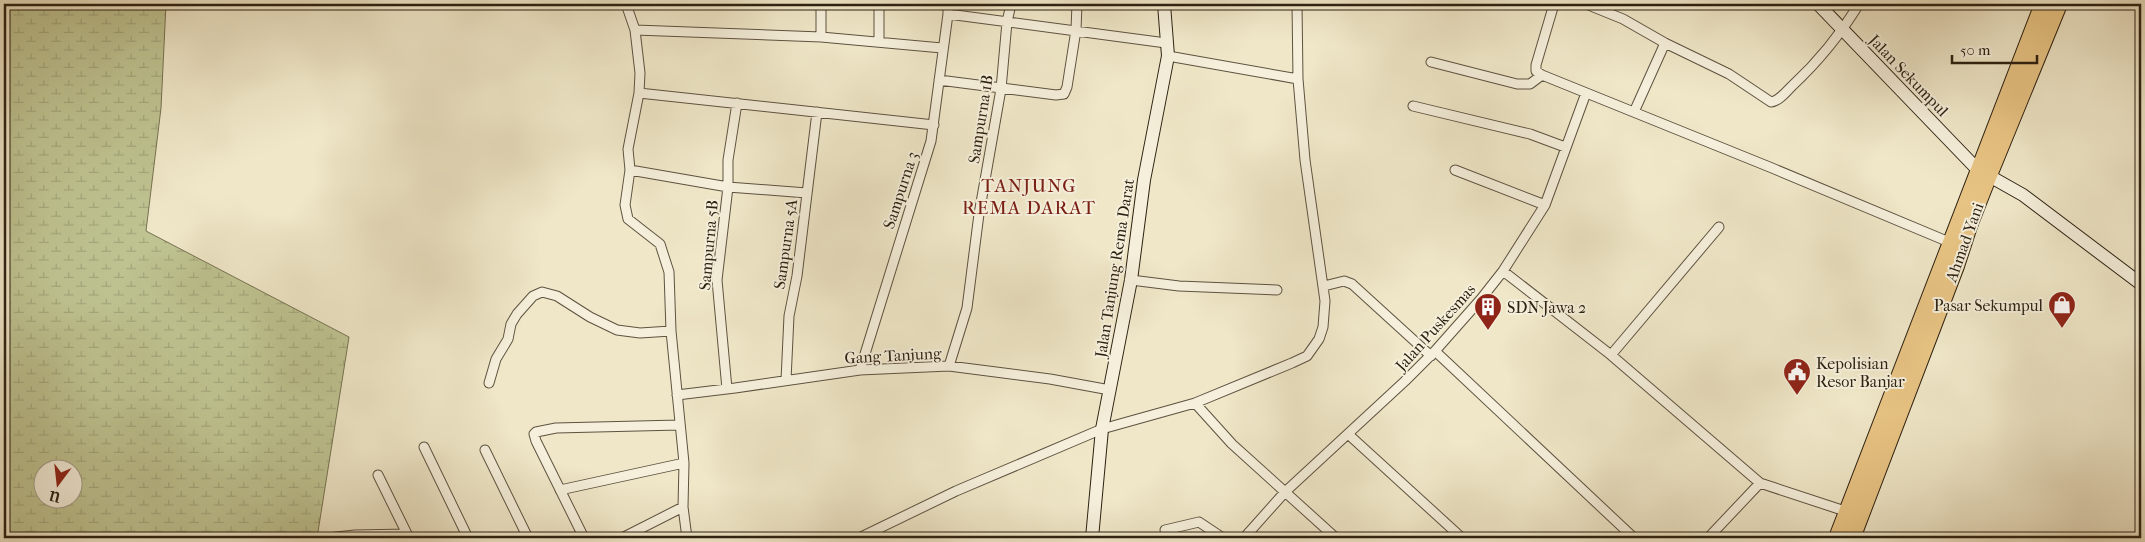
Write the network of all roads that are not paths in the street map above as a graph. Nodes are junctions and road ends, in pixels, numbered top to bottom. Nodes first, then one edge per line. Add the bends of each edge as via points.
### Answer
1 (626, 4) edge
2 (821, 4) edge
3 (879, 4) edge
4 (948, 4) edge
5 (1011, 4) edge
6 (1077, 4) edge
7 (1164, 4) edge
8 (1296, 4) edge
9 (1554, 4) edge
10 (1586, 4) edge
11 (1818, 4) edge
12 (1859, 4) edge
13 (2043, 4) edge
14 (2059, 4) edge
15 (948, 14) junction
16 (1007, 22) junction
17 (635, 30) junction
18 (1076, 30) junction
19 (1843, 30) junction
20 (822, 37) junction
21 (879, 42) junction
22 (1166, 43) junction
23 (1665, 43) junction
24 (942, 48) junction
25 (1168, 56) junction
26 (1431, 62) dead end
27 (1542, 76) junction
28 (1298, 79) junction
29 (939, 80) junction
30 (1001, 89) junction
31 (1586, 92) junction
32 (639, 93) junction
33 (736, 103) junction
34 (1413, 106) dead end
35 (817, 112) junction
36 (1634, 112) junction
37 (934, 124) junction
38 (1565, 147) junction
39 (630, 170) junction
40 (1455, 170) dead end
41 (1983, 172) junction
42 (728, 187) junction
43 (807, 193) junction
44 (1545, 205) junction
45 (1719, 227) dead end
46 (1949, 242) junction
47 (1503, 271) junction
48 (1131, 280) junction
49 (2141, 284) edge
50 (1324, 286) junction
51 (1277, 290) dead end
52 (671, 331) junction
53 (1433, 354) junction
54 (1611, 355) junction
55 (949, 366) junction
56 (860, 370) junction
57 (786, 380) junction
58 (489, 383) dead end
59 (727, 389) junction
60 (1110, 390) junction
61 (677, 395) junction
62 (1195, 403) junction
63 (679, 425) junction
64 (1102, 429) junction
65 (1348, 434) junction
66 (424, 447) dead end
67 (485, 450) dead end
68 (684, 463) junction
69 (378, 475) dead end
70 (1760, 483) junction
71 (560, 490) junction
72 (1285, 492) junction
73 (683, 507) junction
74 (1848, 512) junction
75 (1165, 530) dead end
76 (408, 536) edge
77 (355, 537) edge
78 (327, 538) edge
79 (468, 538) edge
80 (528, 538) edge
81 (584, 538) edge
82 (622, 538) edge
83 (687, 538) edge
84 (860, 538) edge
85 (1092, 538) edge
86 (1223, 538) edge
87 (1244, 538) edge
88 (1336, 538) edge
89 (1462, 538) edge
90 (1634, 538) edge
91 (1708, 538) edge
92 (1837, 538) edge
93 (1852, 538) edge

1 - 17 street
2 - 20 street
3 - 21 street
4 - 15 street, Sampurna 3
5 - 16 street, Sampurna 1B
6 - 18 street
7 - 22 street, Jalan Tanjung Rema Darat
8 - 28 street
9 - 27 street via 1536,65 1536,71
10 - 23 street via 1623,19
11 - 19 street, Jalan Sekumpul
12 - 19 street
13 - 41 highway
14 - 41 highway, Ahmad Yani
15 - 16 street
15 - 24 street, Sampurna 3
16 - 18 street
16 - 30 street, Sampurna 1B
17 - 20 street
17 - 32 street
18 - 22 street
18 - 30 street via 1064,94
19 - 23 street via 1817,63 1775,102 1729,74
19 - 41 street, Jalan Sekumpul
20 - 21 street
21 - 24 street
22 - 25 street, Jalan Tanjung Rema Darat
23 - 36 street
24 - 29 street, Sampurna 3
25 - 28 street
25 - 48 street, Jalan Tanjung Rema Darat via 1144,180
26 - 27 street via 1517,84 1530,84
27 - 31 street
28 - 50 street via 1305,160
29 - 30 street
29 - 37 street, Sampurna 3
30 - 55 street, Sampurna 1B via 979,214 967,308
31 - 36 street
31 - 38 street, Jalan Puskesmas
32 - 33 street
32 - 39 street via 628,149
33 - 35 street
33 - 42 street, Sampurna 5B via 728,160
34 - 38 street via 1530,134
35 - 37 street
35 - 43 street, Sampurna 5A
36 - 46 street
37 - 56 street, Sampurna 3
38 - 44 street, Jalan Puskesmas
39 - 42 street
39 - 52 street via 625,212 633,226 660,244 669,272
40 - 44 street
41 - 46 highway
41 - 49 street, Jalan Sekumpul via 2023,196
41 - 93 highway, Ahmad Yani via 1880,468
42 - 43 street
42 - 59 street, Sampurna 5B via 717,280
43 - 57 street, Sampurna 5A via 789,316
44 - 47 street, Jalan Puskesmas
45 - 54 street
46 - 74 highway
47 - 53 street, Jalan Puskesmas
47 - 54 street
48 - 51 street via 1179,286
48 - 60 street, Jalan Tanjung Rema Darat
50 - 53 street via 1344,282 1352,284
50 - 62 street via 1323,327 1308,356
52 - 58 street via 640,333 617,330 557,296 542,292 532,296 511,324
52 - 61 street
53 - 65 street, Jalan Puskesmas
53 - 90 street
54 - 70 street
55 - 56 street, Gang Tanjung
55 - 60 street, Gang Tanjung
56 - 57 street, Gang Tanjung
57 - 59 street, Gang Tanjung
59 - 61 street, Gang Tanjung
60 - 64 street, Jalan Tanjung Rema Darat
61 - 63 street
62 - 64 street
62 - 72 street via 1232,444
63 - 68 street
63 - 71 street via 538,430 535,437
64 - 84 street via 956,490
64 - 85 street, Jalan Tanjung Rema Darat
65 - 72 street, Jalan Puskesmas
65 - 89 street
66 - 79 street
67 - 80 street
68 - 71 street
68 - 73 street
69 - 76 street
70 - 74 street
70 - 91 street
71 - 81 street
72 - 87 street, Jalan Puskesmas
72 - 88 street
73 - 82 street
73 - 83 street
74 - 92 highway
75 - 86 street via 1199,522
76 - 77 street
77 - 78 street

